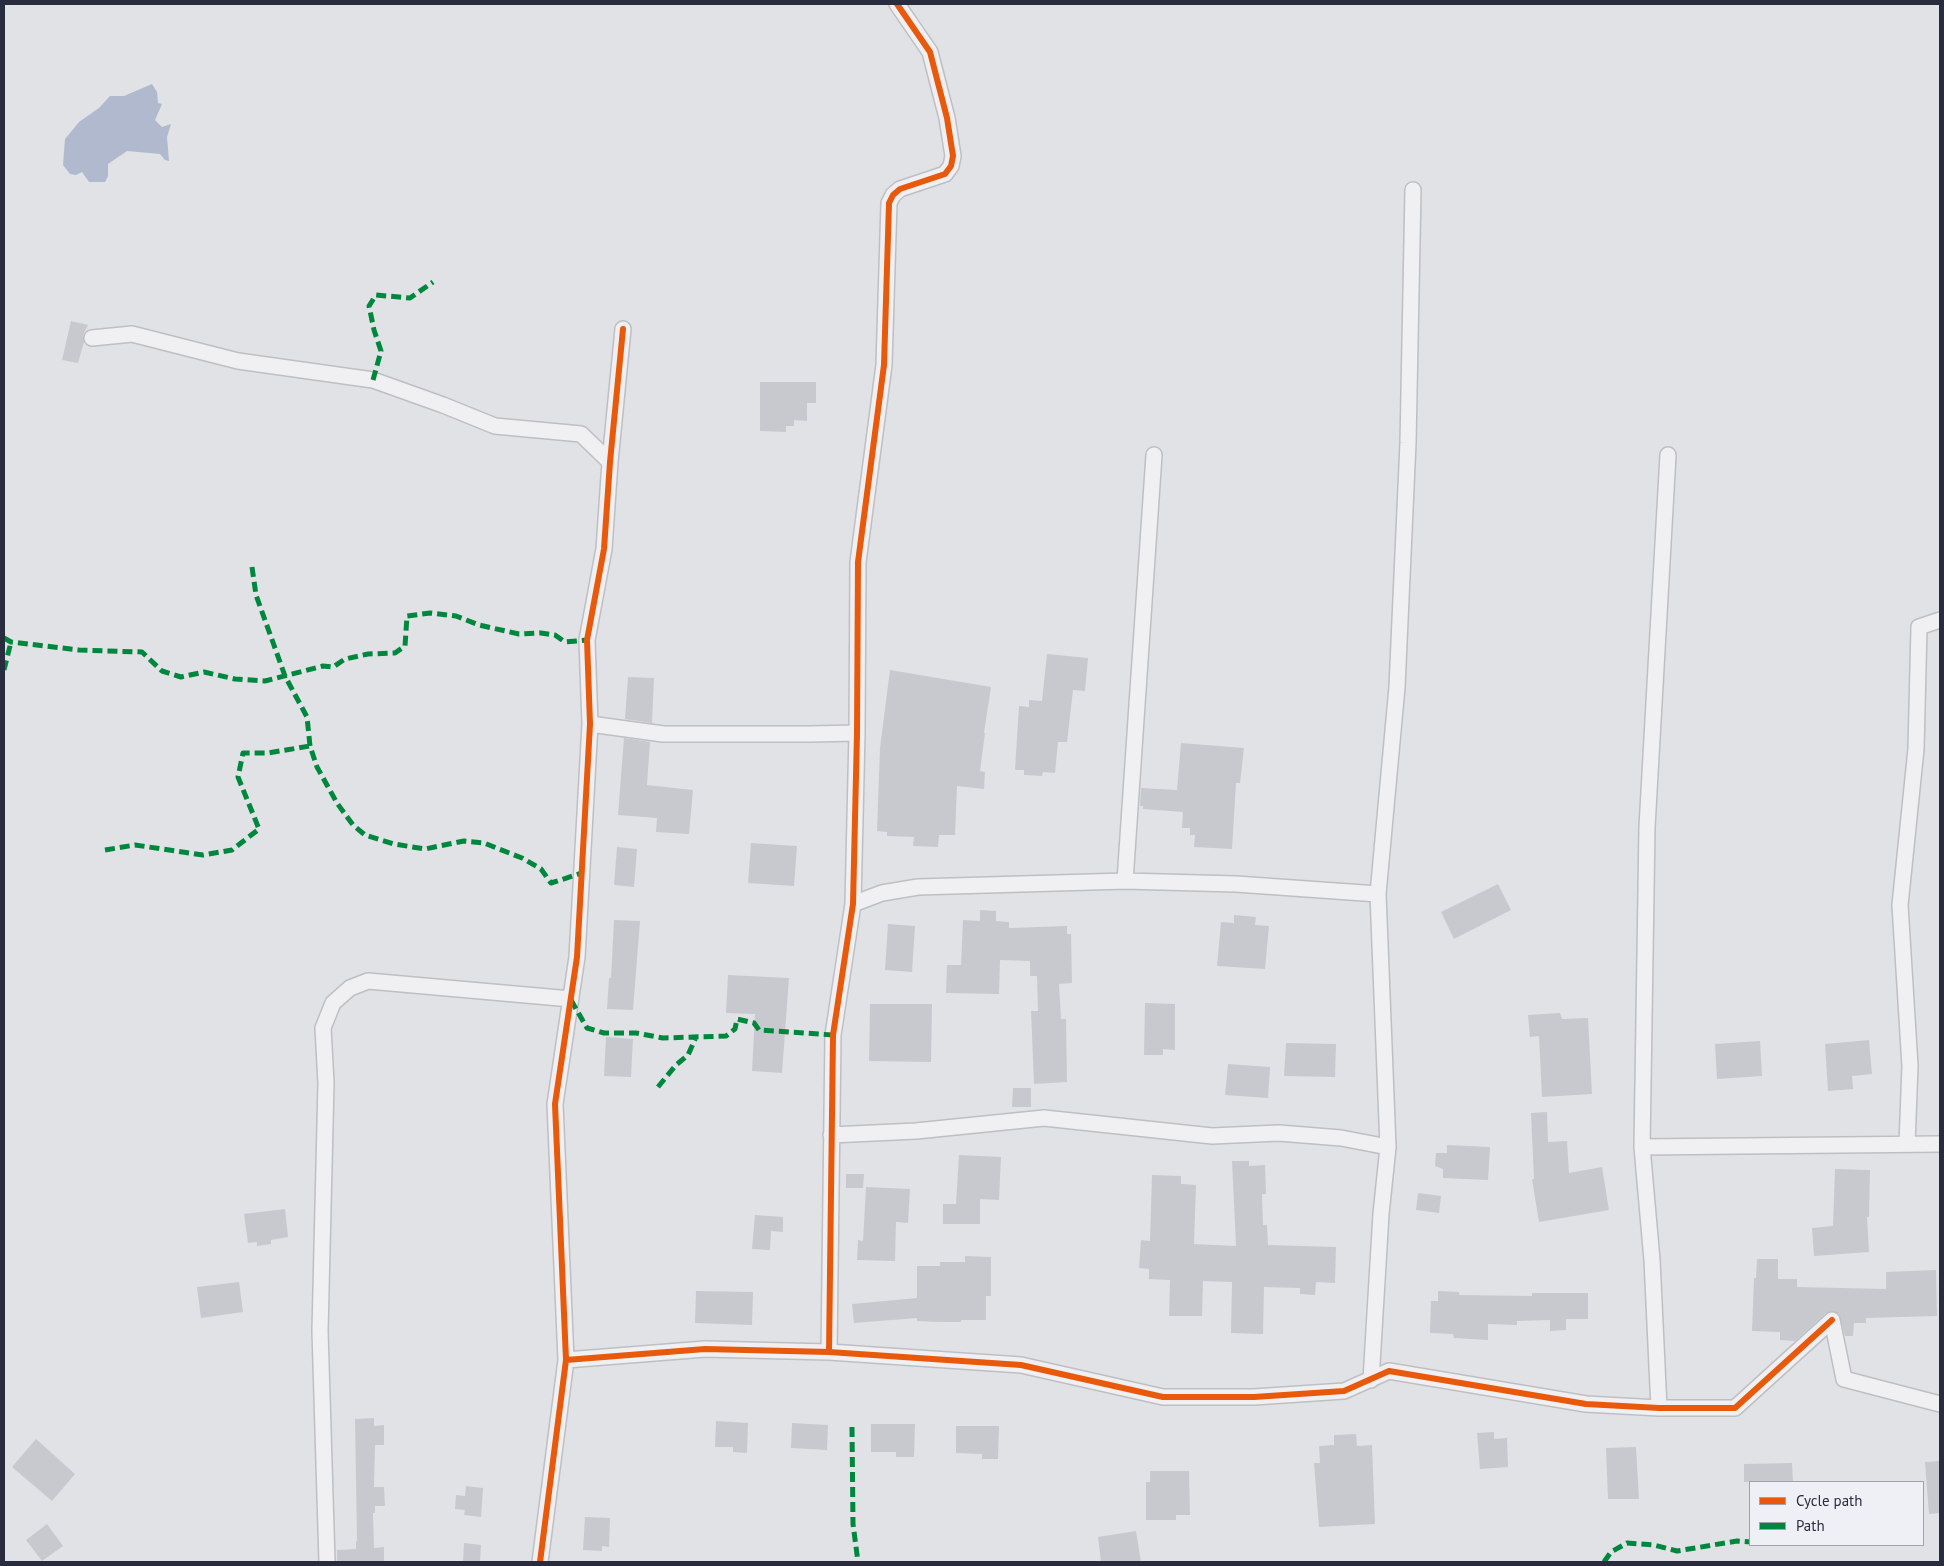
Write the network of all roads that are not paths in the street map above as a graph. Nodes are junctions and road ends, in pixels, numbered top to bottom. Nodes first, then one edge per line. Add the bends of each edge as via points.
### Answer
1 (897, 4) edge
2 (1414, 190) dead end
3 (624, 329) dead end
4 (92, 338) dead end
5 (1154, 455) dead end
6 (1668, 455) dead end
7 (610, 462) junction
8 (1940, 620) edge
9 (590, 724) junction
10 (857, 732) junction
11 (1125, 881) junction
12 (1378, 894) junction
13 (852, 904) junction
14 (571, 999) junction
15 (831, 1135) junction
16 (1907, 1144) junction
17 (1940, 1144) edge
18 (1388, 1147) junction
19 (1642, 1147) junction
20 (829, 1352) junction
21 (566, 1360) junction
22 (1371, 1380) junction
23 (1940, 1404) edge
24 (1659, 1408) junction
25 (327, 1562) edge
26 (540, 1562) edge

1 - 10 street via 930,52 953,156 946,174 900,189 889,203 884,364 858,562
2 - 12 street via 1398,687
3 - 7 street
4 - 7 street via 132,334 238,361 372,380 495,426 582,434
5 - 11 street
6 - 19 street via 1647,827
7 - 9 street via 604,549 587,640
8 - 16 street via 1919,627 1916,749 1900,905 1910,1066
9 - 10 street via 663,734
9 - 14 street via 577,957
10 - 13 street
11 - 12 street via 1236,884
11 - 13 street via 918,887 882,893
12 - 18 street
13 - 15 street via 833,1035
14 - 21 street via 555,1104
14 - 25 street via 368,981 350,988 333,1003 323,1028 326,1082 320,1331
15 - 18 street via 916,1131 1044,1118 1212,1136 1279,1133 1341,1138
15 - 20 street
16 - 17 street
16 - 19 street
18 - 22 street
19 - 24 street
20 - 21 street via 705,1349
20 - 22 street via 1021,1365 1162,1397 1344,1391
21 - 26 street
22 - 24 street via 1389,1372 1586,1404
23 - 24 street via 1844,1379 1832,1320 1735,1408

